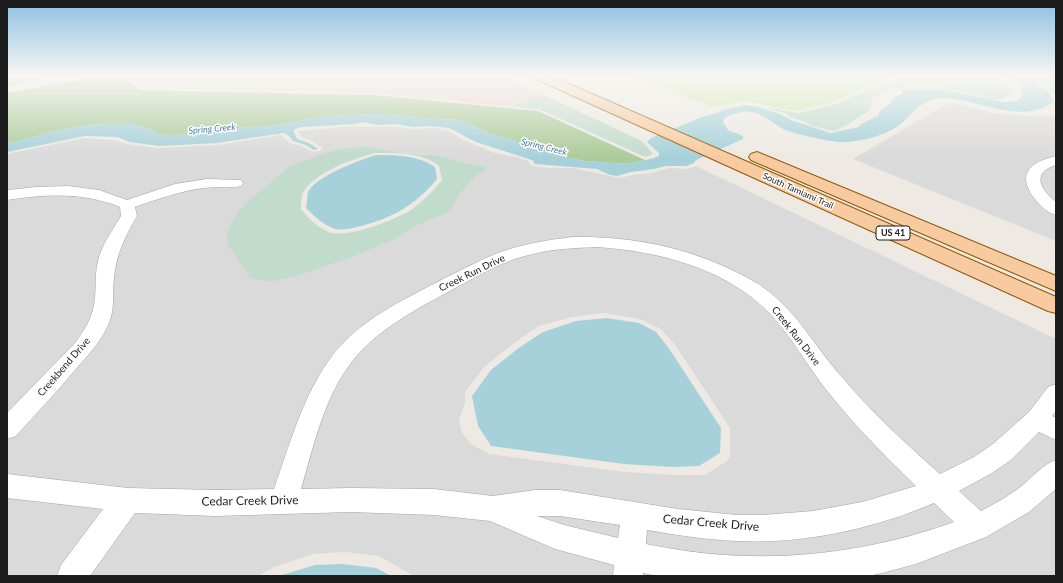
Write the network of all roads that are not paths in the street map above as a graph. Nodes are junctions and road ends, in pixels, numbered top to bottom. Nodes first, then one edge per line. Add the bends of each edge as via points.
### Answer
1 (600, 103) edge
2 (632, 103) edge
3 (647, 110) dead end
4 (669, 119) dead end
5 (736, 153) junction
6 (1056, 160) edge
7 (236, 183) dead end
8 (7, 195) edge
9 (127, 205) junction
10 (1056, 210) edge
11 (855, 217) junction
12 (1056, 284) edge
13 (1056, 295) edge
14 (1056, 306) edge
15 (1056, 393) edge
16 (1047, 425) edge
17 (7, 429) edge
18 (1056, 471) edge
19 (7, 486) edge
20 (938, 489) junction
21 (128, 500) junction
22 (284, 501) junction
23 (493, 509) junction
24 (635, 514) junction
25 (978, 526) junction
26 (629, 566) edge
27 (72, 576) edge

1 - 5 main road, South Tamiami Trail / US 41 via 651,126
2 - 3 main road
4 - 5 main road, South Tamiami Trail / US 41
5 - 11 main road, South Tamiami Trail / US 41
5 - 12 main road, South Tamiami Trail / US 41
6 - 10 street via 1036,169 1032,179 1036,191
7 - 9 street via 221,182 174,188
8 - 9 street via 61,191 114,198
9 - 17 street, Creekbend Drive via 129,216 108,257 104,280 104,304 93,334
11 - 13 main road via 951,250
11 - 14 main road, South Tamiami Trail / US 41
15 - 16 street, Cedar Creek Drive
16 - 20 street, Cedar Creek Drive via 983,465
18 - 25 street, Cedar Creek Drive via 1024,500
19 - 21 street, Cedar Creek Drive
20 - 22 street, Creek Run Drive via 894,448 834,384 786,320 760,294 727,275 672,253 636,245 602,242 543,247 508,255 402,309 368,332 353,346 330,378 308,430
20 - 24 street, Cedar Creek Drive via 909,502 862,515 813,524 737,528 678,522
20 - 25 street, Creek Run Drive
21 - 22 street, Cedar Creek Drive via 216,503
21 - 27 street
22 - 23 street, Cedar Creek Drive via 434,502
23 - 24 street, Cedar Creek Drive via 535,503 560,503
23 - 26 street, Cedar Creek Drive
24 - 26 street
25 - 26 street, Cedar Creek Drive via 915,551 868,562 814,570 752,572

